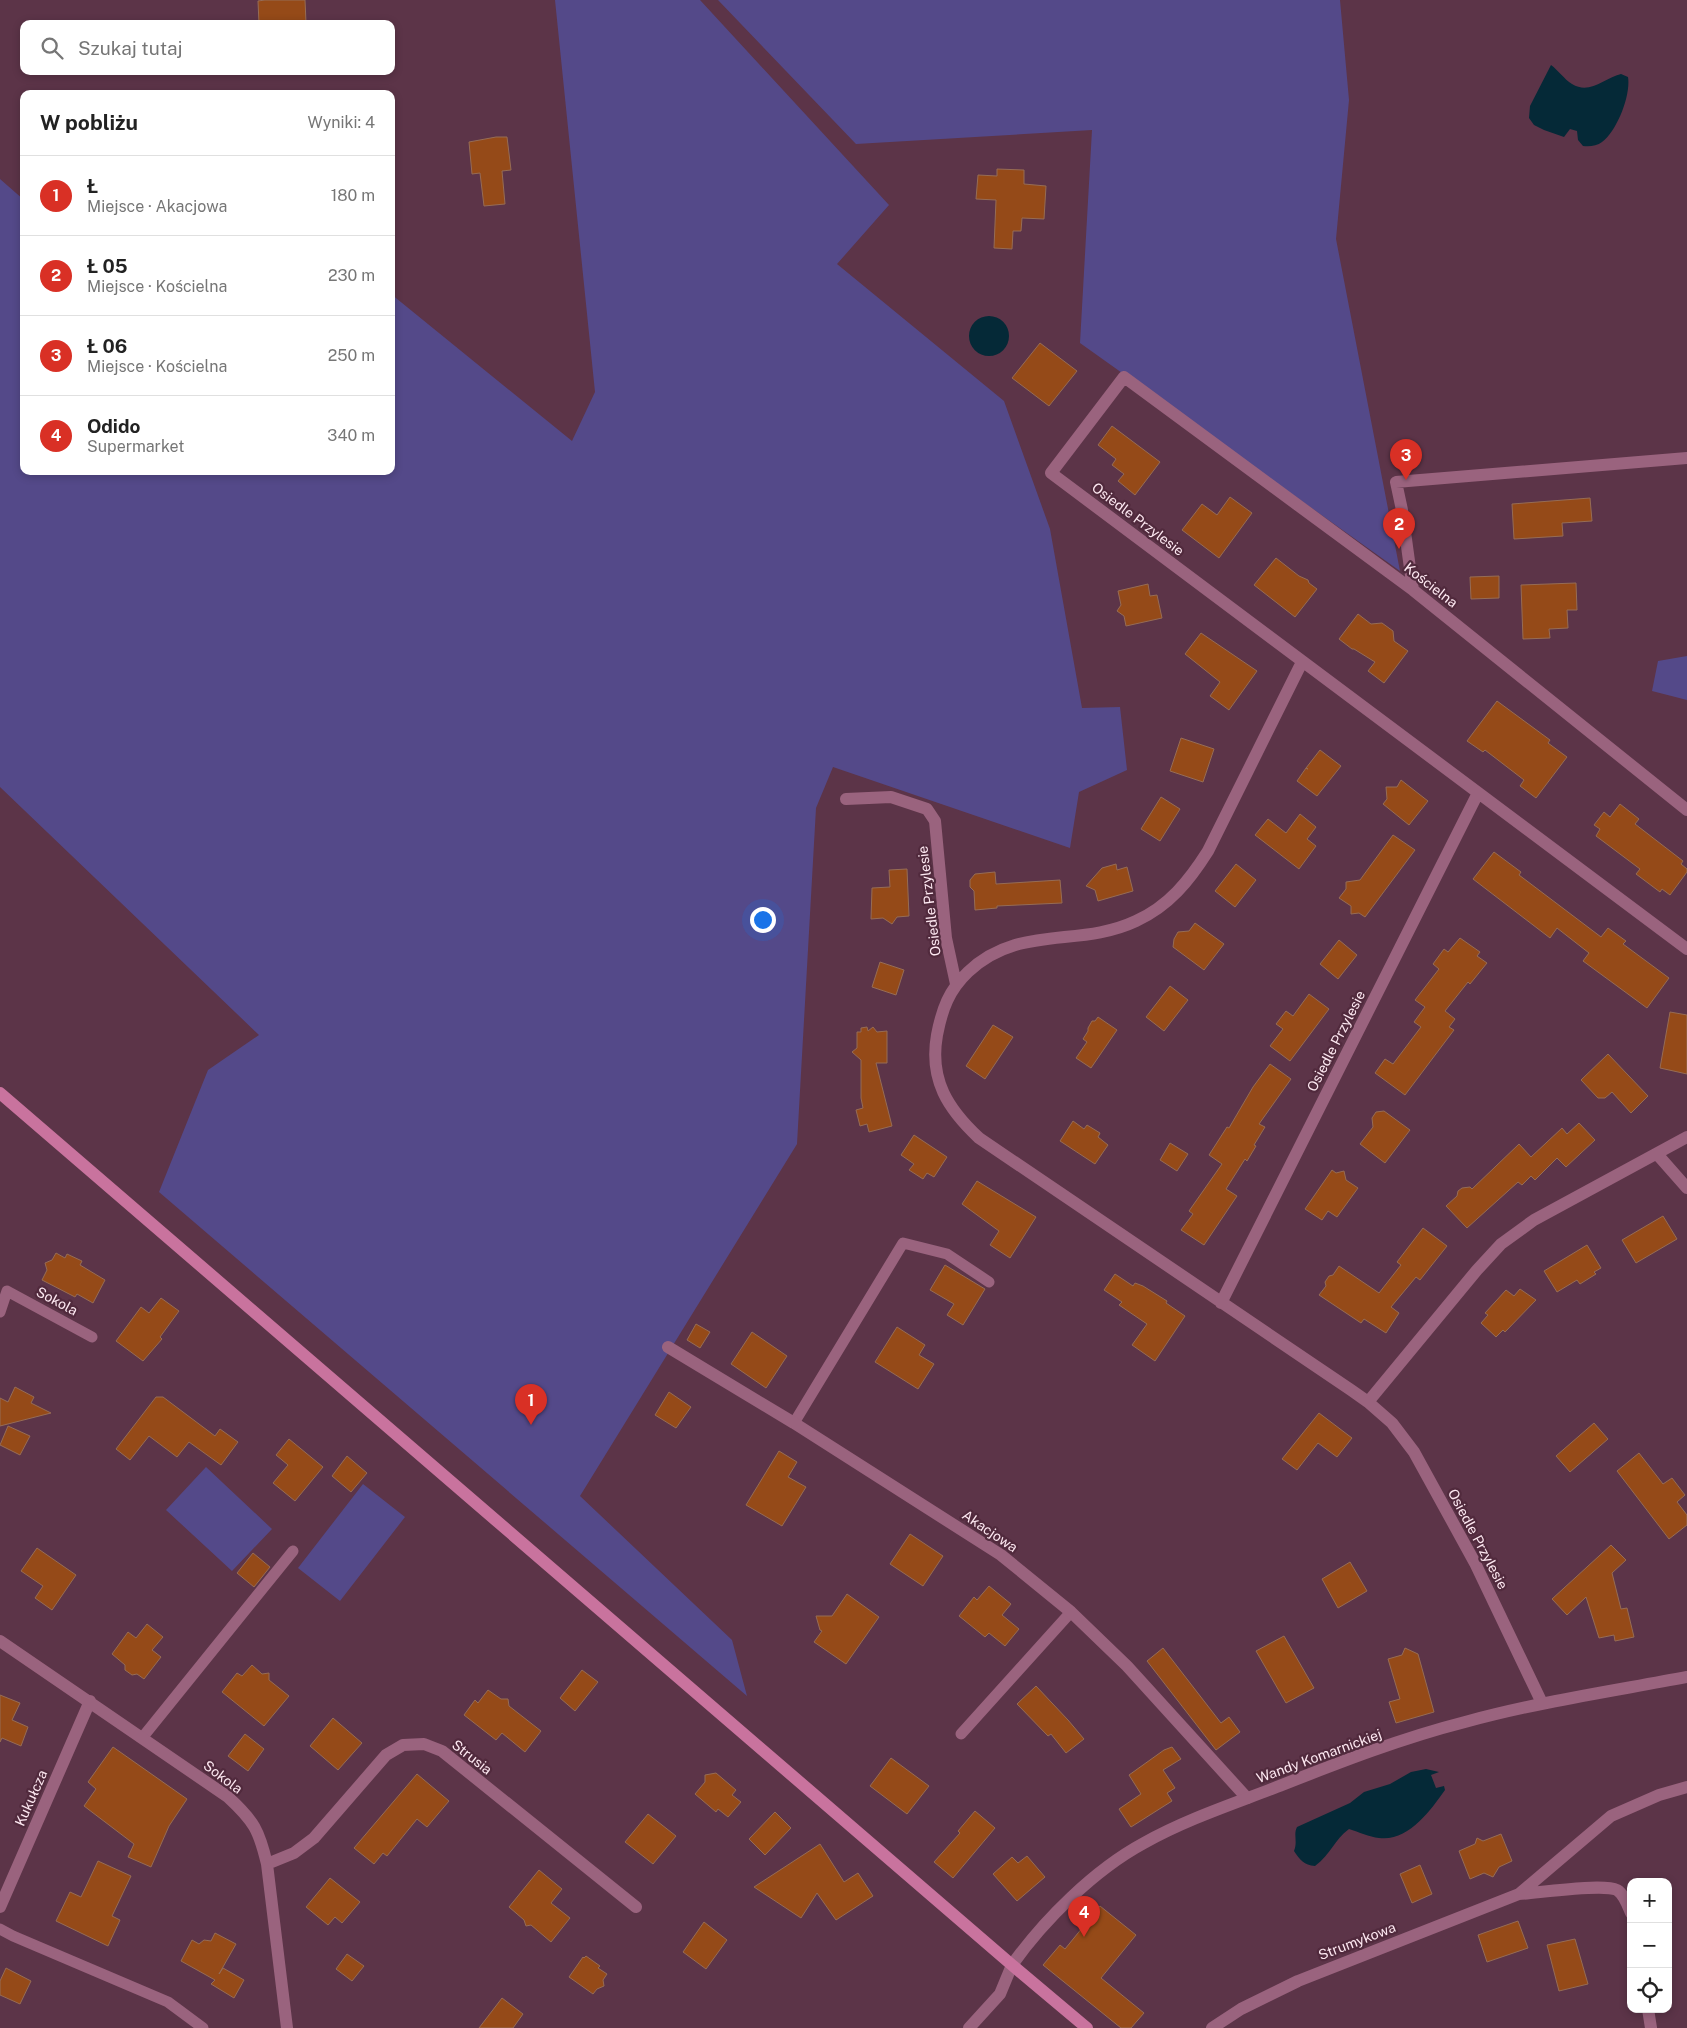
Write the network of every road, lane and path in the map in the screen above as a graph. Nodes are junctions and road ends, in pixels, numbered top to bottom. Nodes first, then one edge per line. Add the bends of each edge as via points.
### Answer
1 (1124, 377) joint
2 (1687, 458) edge
3 (1413, 590) junction
4 (1302, 662) junction
5 (1478, 793) junction
6 (846, 799) dead end
7 (1687, 810) edge
8 (1687, 949) edge
9 (956, 984) junction
10 (0, 1093) edge
11 (1687, 1137) edge
12 (1657, 1154) junction
13 (1687, 1188) edge
14 (989, 1282) dead end
15 (4, 1290) edge
16 (1221, 1303) junction
17 (0, 1312) edge
18 (92, 1337) dead end
19 (668, 1347) dead end
20 (1368, 1402) junction
21 (794, 1423) junction
22 (293, 1551) dead end
23 (1072, 1612) junction
24 (0, 1640) edge
25 (1687, 1678) edge
26 (90, 1701) junction
27 (1542, 1703) junction
28 (961, 1734) dead end
29 (142, 1738) junction
30 (1687, 1787) edge
31 (1248, 1798) junction
32 (267, 1864) junction
33 (1518, 1894) junction
34 (1627, 1903) edge
35 (0, 1907) edge
36 (636, 1907) dead end
37 (0, 1928) edge
38 (1012, 1965) junction
39 (1649, 2013) edge
40 (203, 2028) edge
41 (287, 2028) edge
42 (968, 2028) edge
43 (1087, 2028) edge
44 (1212, 2028) edge
45 (1651, 2028) edge

1 - 3 street, Kościelna
1 - 4 street, Osiedle Przylesie via 1052,474
2 - 3 street via 1396,482
3 - 7 street, Kościelna
4 - 5 street, Osiedle Przylesie
4 - 9 street, Osiedle Przylesie via 1208,851 1189,879 1167,901 1137,921 1114,930 1028,941 1001,949 979,961
5 - 8 street, Osiedle Przylesie
5 - 16 street, Osiedle Przylesie
6 - 9 street, Osiedle Przylesie via 891,797 927,809 935,821 946,938
9 - 16 street, Osiedle Przylesie via 941,1012 935,1046 937,1077 948,1103 962,1122 979,1138
10 - 38 main road
11 - 12 street
12 - 13 street
12 - 20 street via 1534,1220 1502,1244
14 - 21 lane via 947,1254 903,1244
15 - 17 lane, Sokola
15 - 18 lane, Sokola
16 - 20 street, Osiedle Przylesie
19 - 21 street, Akacjowa
20 - 27 street, Osiedle Przylesie via 1392,1423 1414,1452 1475,1564
21 - 23 street, Akacjowa via 1001,1555
22 - 29 lane
23 - 28 lane
23 - 31 street, Akacjowa via 1127,1666
24 - 26 street, Sokola
25 - 27 street, Wandy Komarnickiej
26 - 29 street, Sokola
26 - 35 street, Kukułcza
27 - 31 street, Wandy Komarnickiej via 1464,1722 1348,1759
29 - 32 street, Sokola via 228,1797 249,1817 261,1839
30 - 33 street, Strumykowa via 1658,1795 1611,1816
31 - 38 street, Wandy Komarnickiej via 1143,1843 1103,1871 1032,1937
32 - 36 street, Strusia via 294,1853 314,1838 386,1755 403,1745 424,1744 442,1751
32 - 41 street, Sokola
33 - 34 street, Strumykowa via 1601,1888 1617,1890
33 - 44 street, Strumykowa via 1298,1981
37 - 40 lane via 168,2002
38 - 42 street, Wandy Komarnickiej via 1000,1994
38 - 43 main road
39 - 45 street

